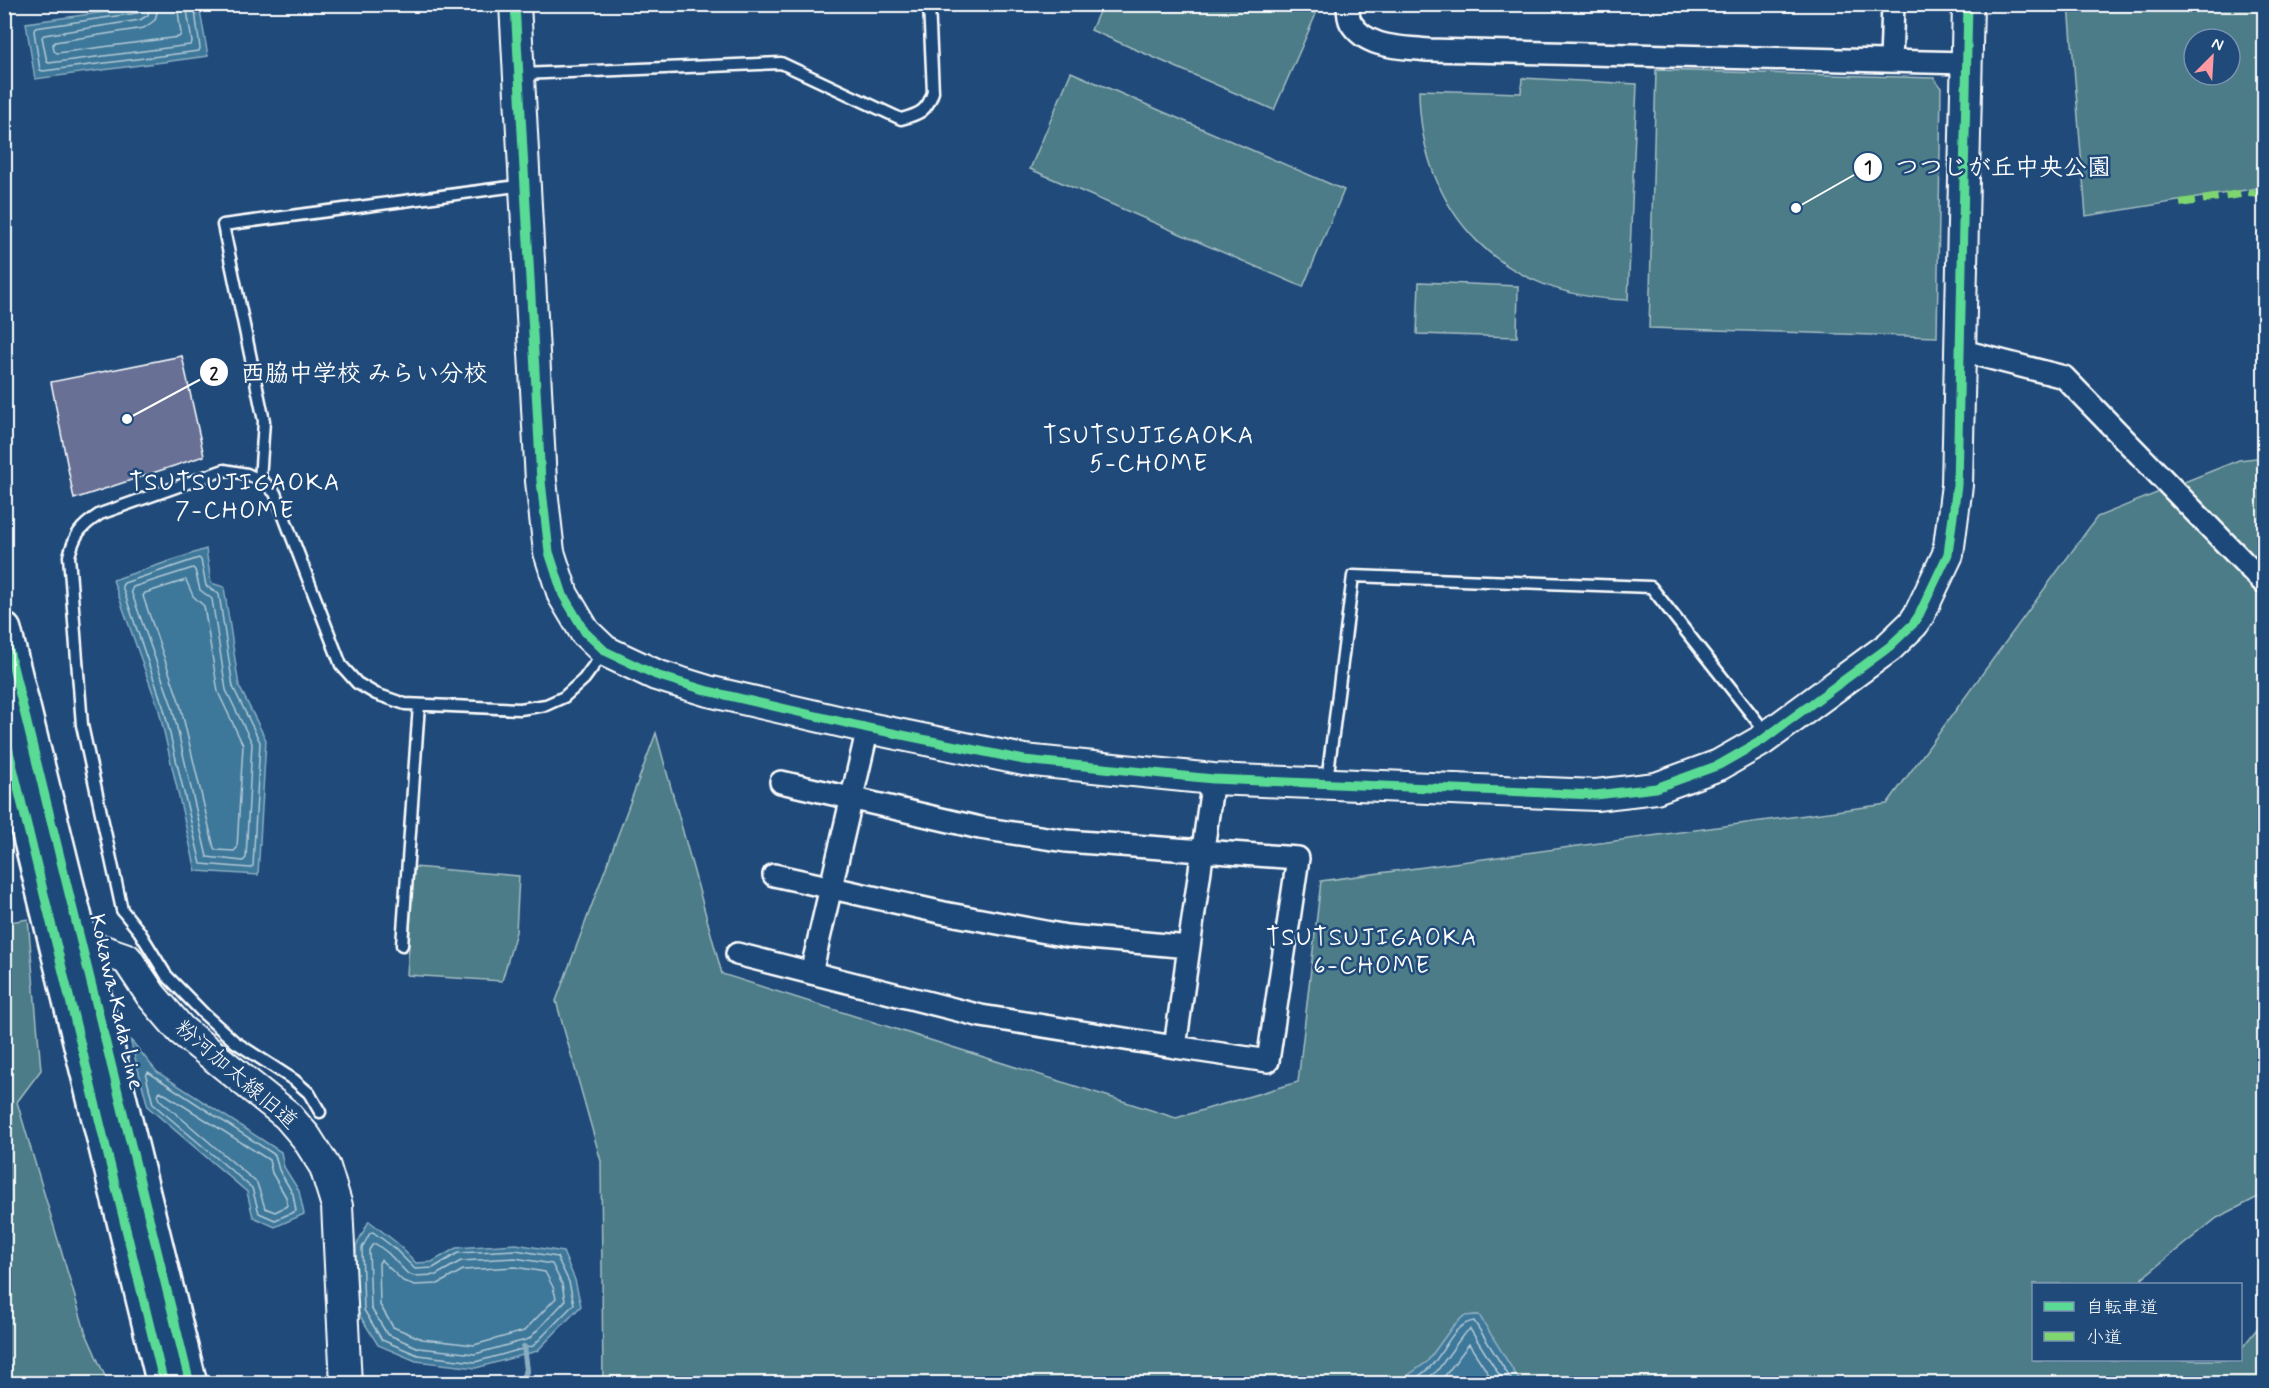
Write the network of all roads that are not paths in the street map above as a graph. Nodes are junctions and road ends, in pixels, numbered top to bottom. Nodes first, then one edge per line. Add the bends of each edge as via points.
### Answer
1 (514, 4) edge
2 (929, 4) edge
3 (1348, 4) edge
4 (1893, 4) edge
5 (1968, 4) edge
6 (1891, 61) junction
7 (1967, 63) junction
8 (518, 74) junction
9 (524, 185) junction
10 (1959, 350) junction
11 (260, 480) junction
12 (2265, 583) edge
13 (4, 630) edge
14 (605, 651) junction
15 (419, 705) junction
16 (868, 728) junction
17 (4, 731) edge
18 (1768, 735) junction
19 (1213, 779) junction
20 (781, 782) dead end
21 (1326, 784) junction
22 (851, 799) junction
23 (1203, 851) junction
24 (774, 875) dead end
25 (831, 888) junction
26 (402, 945) dead end
27 (1189, 947) junction
28 (85, 954) junction
29 (737, 954) dead end
30 (811, 973) junction
31 (1175, 1047) junction
32 (320, 1112) dead end
33 (164, 1383) edge
34 (190, 1383) edge
35 (346, 1383) edge

1 - 8 street
2 - 8 lane via 933,92 929,105 902,119 781,63
3 - 6 street via 1350,22 1365,37 1381,45 1416,49
4 - 6 street
5 - 7 street
6 - 7 street
7 - 10 street
8 - 9 street
9 - 11 lane via 223,225 264,421
9 - 14 street via 541,481 549,552 563,595 585,632
10 - 12 street via 2064,377
10 - 18 street via 1957,485 1948,554 1919,615 1889,647
11 - 15 lane via 275,493 341,665 357,683 376,694
11 - 32 lane via 224,470 100,514 75,535 69,556 82,725 122,910 166,975 204,1014 235,1042 294,1080 309,1093
13 - 28 main road, Kokawa Kada Line
14 - 15 lane via 584,679 564,697 546,705 520,709
14 - 16 street via 677,682
15 - 26 lane
16 - 19 street via 1024,760
16 - 22 street
17 - 33 main road, Kokawa Kada Line
18 - 21 street via 1719,765 1656,788 1596,795
18 - 21 lane via 1651,587 1353,576
19 - 21 street
19 - 23 street
20 - 22 street
22 - 23 street via 980,828 1045,838
22 - 25 street
23 - 27 street
23 - 31 street via 1298,858 1268,1061
24 - 25 street
25 - 27 street via 1067,936
25 - 30 street
27 - 31 street
28 - 34 main road, Kokawa Kada Line
28 - 35 street, 粉河加太線旧道 via 101,950 127,959 181,1030 287,1115 325,1167 337,1206
29 - 30 street
30 - 31 street via 981,1016

